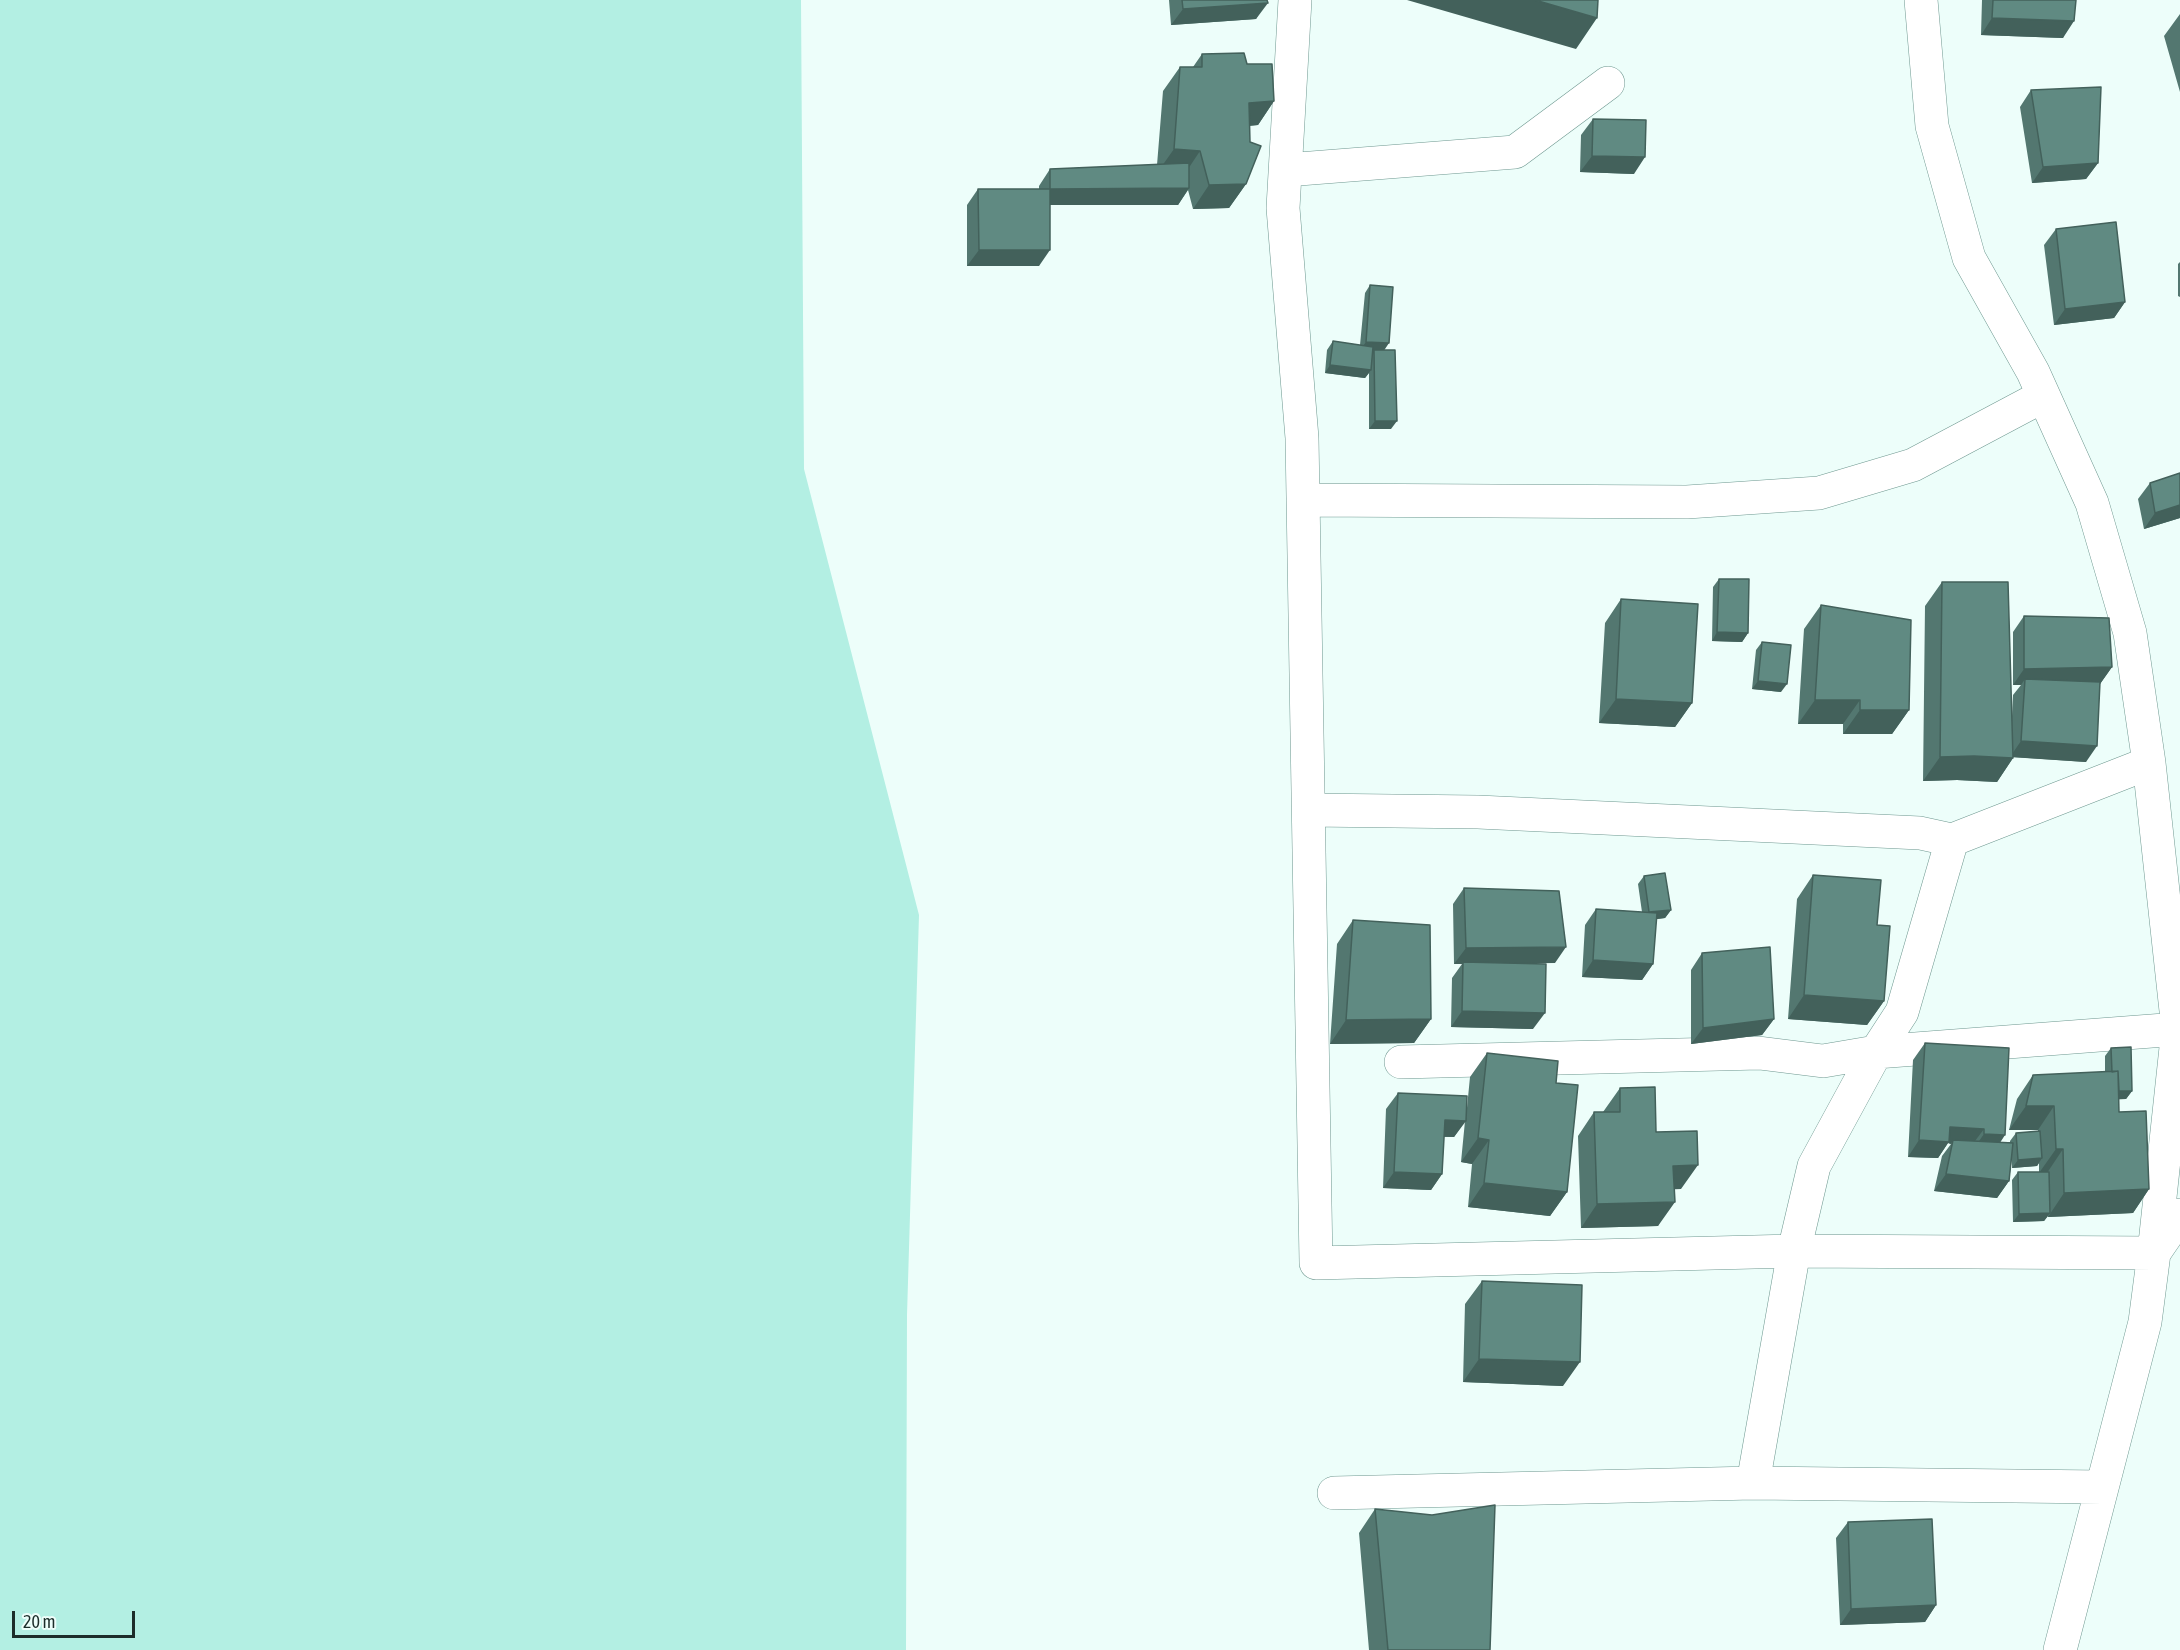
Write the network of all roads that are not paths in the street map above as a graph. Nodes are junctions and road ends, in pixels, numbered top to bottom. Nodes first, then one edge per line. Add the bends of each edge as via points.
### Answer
1 (1295, 0) edge
2 (1921, 0) edge
3 (1608, 83) dead end
4 (1286, 170) junction
5 (2043, 396) junction
6 (1303, 500) junction
7 (2149, 763) junction
8 (1308, 810) junction
9 (1952, 840) junction
10 (2178, 1029) junction
11 (1876, 1052) junction
12 (1401, 1062) dead end
13 (2180, 1215) edge
14 (1794, 1251) junction
15 (2154, 1253) junction
16 (1753, 1483) junction
17 (2102, 1487) junction
18 (1334, 1493) dead end
19 (2060, 1650) edge

1 - 4 street
2 - 5 street via 1932,126 1969,258
3 - 4 street via 1515,152
4 - 6 street via 1284,208 1302,438
5 - 6 street via 1913,465 1820,493 1687,502
5 - 7 street via 2092,503 2127,622
6 - 8 street
7 - 9 street
7 - 10 street
8 - 9 street via 1490,813 1920,833
8 - 14 street via 1316,1263
9 - 11 street via 1902,1011
10 - 11 street
10 - 15 street
11 - 12 street via 1823,1061 1759,1053
11 - 14 street via 1814,1166
13 - 15 street
14 - 15 street
14 - 16 street
15 - 17 street via 2145,1322
16 - 17 street
16 - 18 street
17 - 19 street

